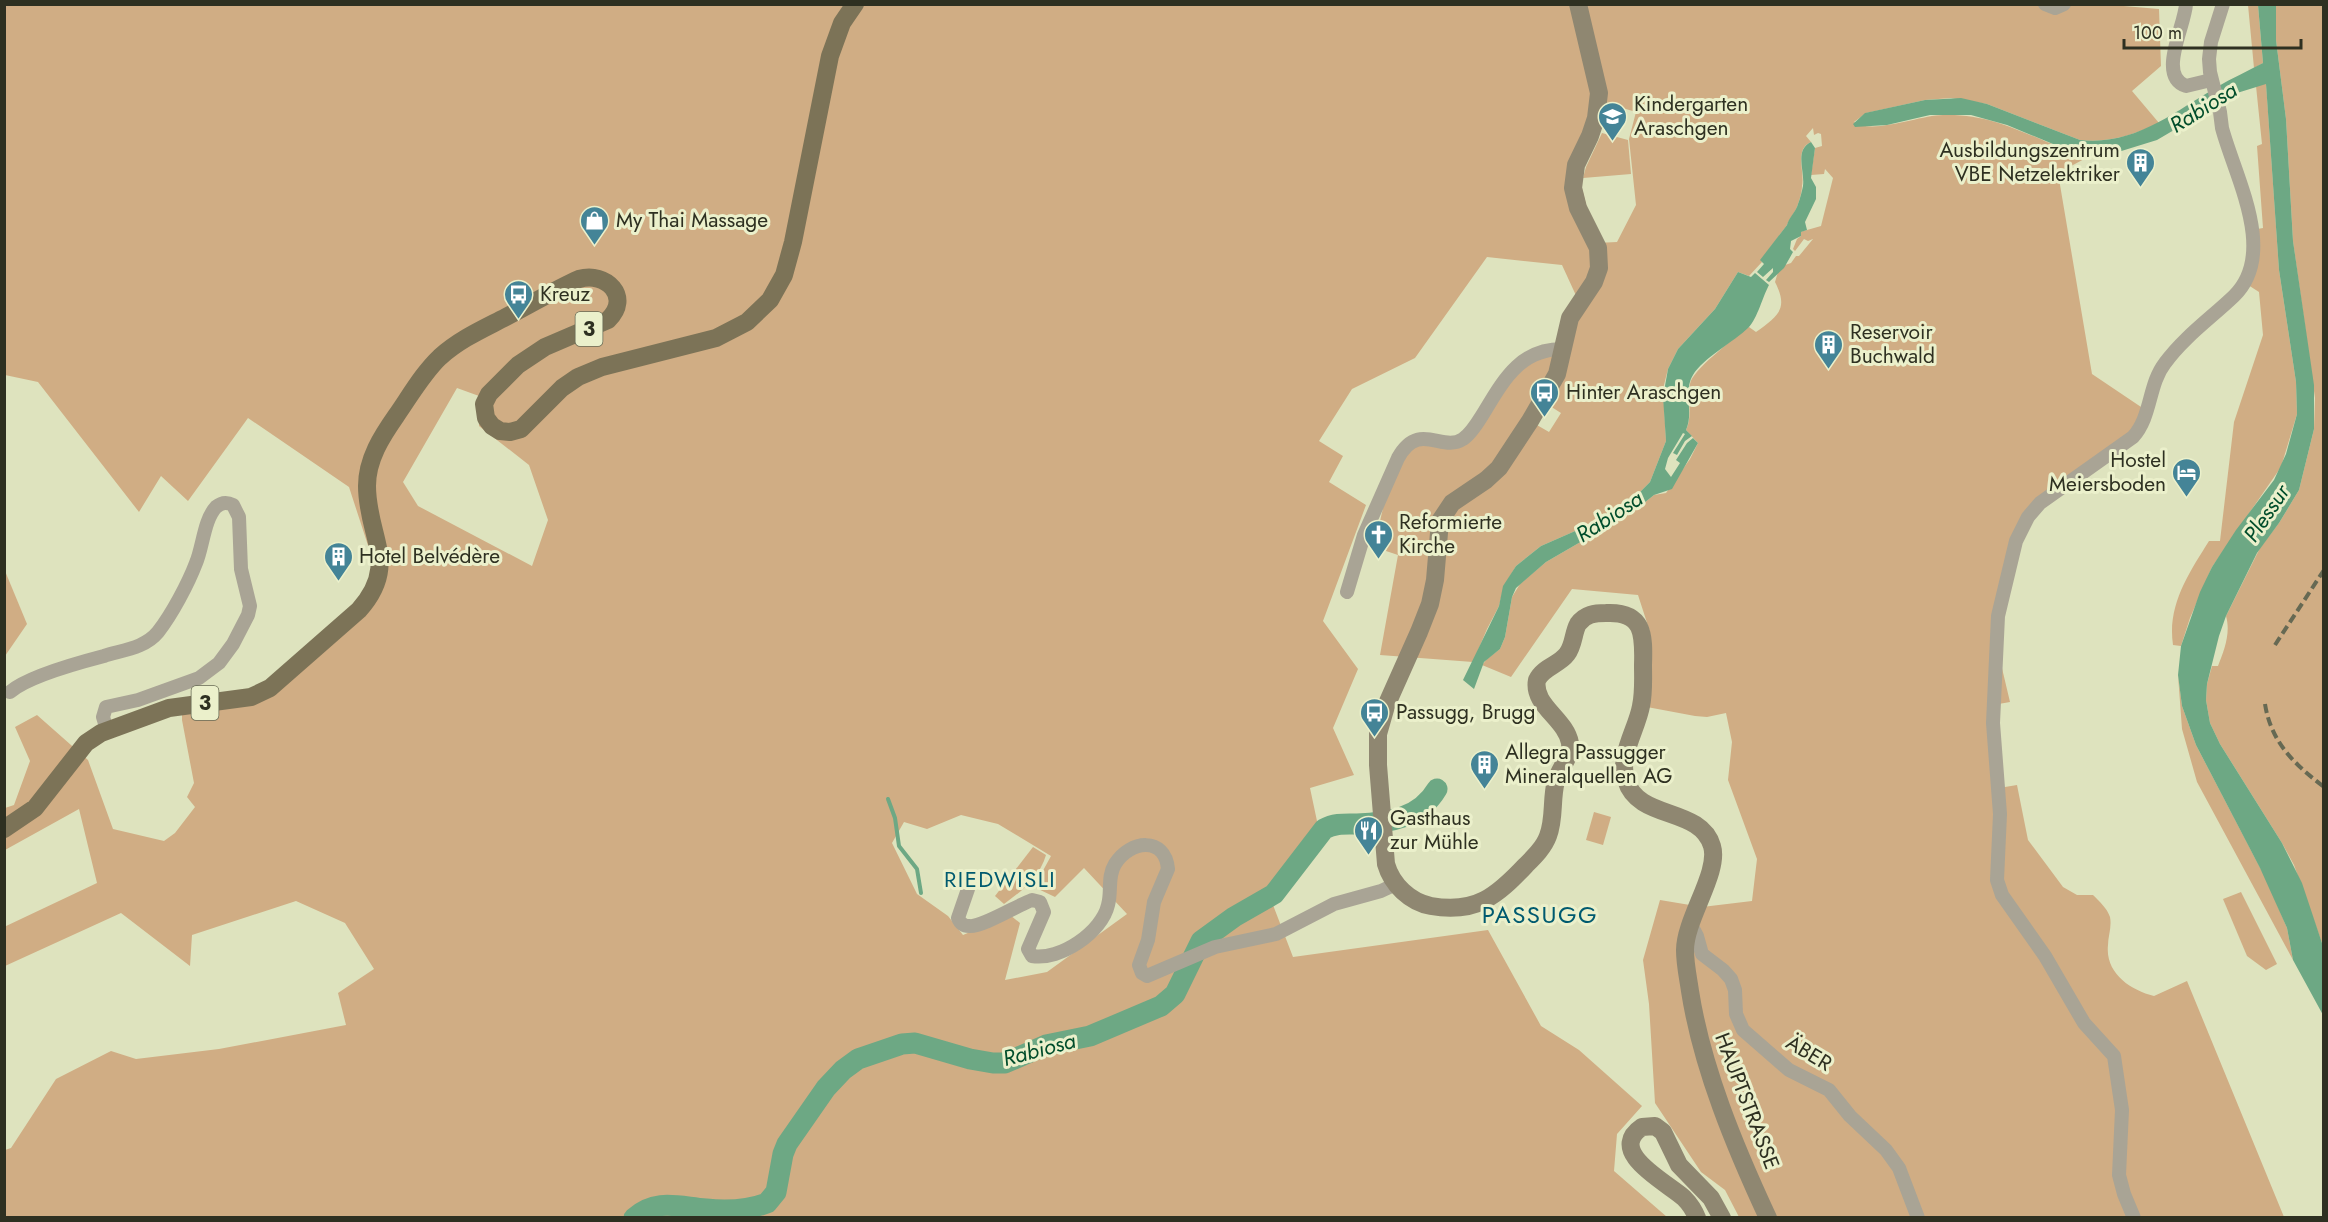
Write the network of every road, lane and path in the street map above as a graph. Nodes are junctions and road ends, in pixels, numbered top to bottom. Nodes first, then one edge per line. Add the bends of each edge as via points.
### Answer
1 (855, 4) edge
2 (1578, 4) edge
3 (2045, 4) edge
4 (2064, 4) edge
5 (2186, 4) edge
6 (2223, 4) edge
7 (2212, 82) junction
8 (1564, 349) junction
9 (1347, 592) dead end
10 (10, 692) dead end
11 (107, 730) junction
12 (4, 829) edge
13 (1395, 884) junction
14 (968, 889) dead end
15 (1690, 923) junction
16 (1697, 1218) edge
17 (1722, 1218) edge
18 (1768, 1218) edge
19 (1918, 1218) edge
20 (2134, 1218) edge

1 - 11 main road, 3 via 842,23 830,56 788,265 777,288 756,315 737,329 706,342 586,374 562,388 527,424 510,432 496,429 486,418 484,409 489,394 536,352 613,316 618,303 613,288 598,278 579,279 459,342 422,379 384,434 371,461 368,500 380,569 377,584 359,610 270,688 251,697 169,708
2 - 8 street via 1599,93 1596,118 1576,165 1573,188 1578,208 1596,243 1599,263 1594,282 1570,318
3 - 4 street via 2055,8
5 - 7 street via 2174,56 2174,76 2186,86
6 - 7 street via 2209,53
7 - 20 street via 2252,230 2255,248 2248,278 2162,366 2143,422 2127,443 2040,503 2016,541 1998,616 1993,723 2000,814 1997,880 2002,895 2045,956 2084,1023 2114,1056 2122,1110 2119,1175
8 - 9 street via 1541,351 1516,367 1461,440 1420,439 1404,448 1364,535
8 - 13 street via 1557,374 1506,459 1493,475 1452,503 1440,521 1430,604 1379,729 1384,844 1388,870
10 - 11 street via 21,684 150,640 192,572 212,512 219,504 233,505 239,517 241,569 250,606 233,644 219,663 199,678 106,707 103,713
11 - 12 main road, 3 via 86,743 36,808
13 - 14 street via 1334,904 1276,934 1215,947 1145,975 1139,965 1147,945 1154,902 1168,869 1158,850 1146,843 1131,849 1115,864 1107,909 1089,935 1061,951 1039,957 1030,954 1028,948 1044,912 1040,902 1032,900 968,926 958,916
13 - 15 street, HAUPTSTRASSE via 1425,905 1473,905 1501,891 1542,847 1551,826 1555,783 1570,747 1568,735 1541,700 1536,684 1543,672 1567,654 1580,622 1591,614 1612,612 1627,615 1638,625 1644,645 1641,708 1625,764 1625,779 1638,799 1698,826 1711,843 1713,863
15 - 18 street, HAUPTSTRASSE via 1686,961 1700,1044
15 - 19 street, ÄBER via 1702,954 1731,979 1743,1030 1788,1070 1829,1090 1887,1150 1901,1172
16 - 17 street via 1684,1197 1636,1160 1632,1138 1642,1127 1655,1126 1663,1132 1679,1165 1711,1198

